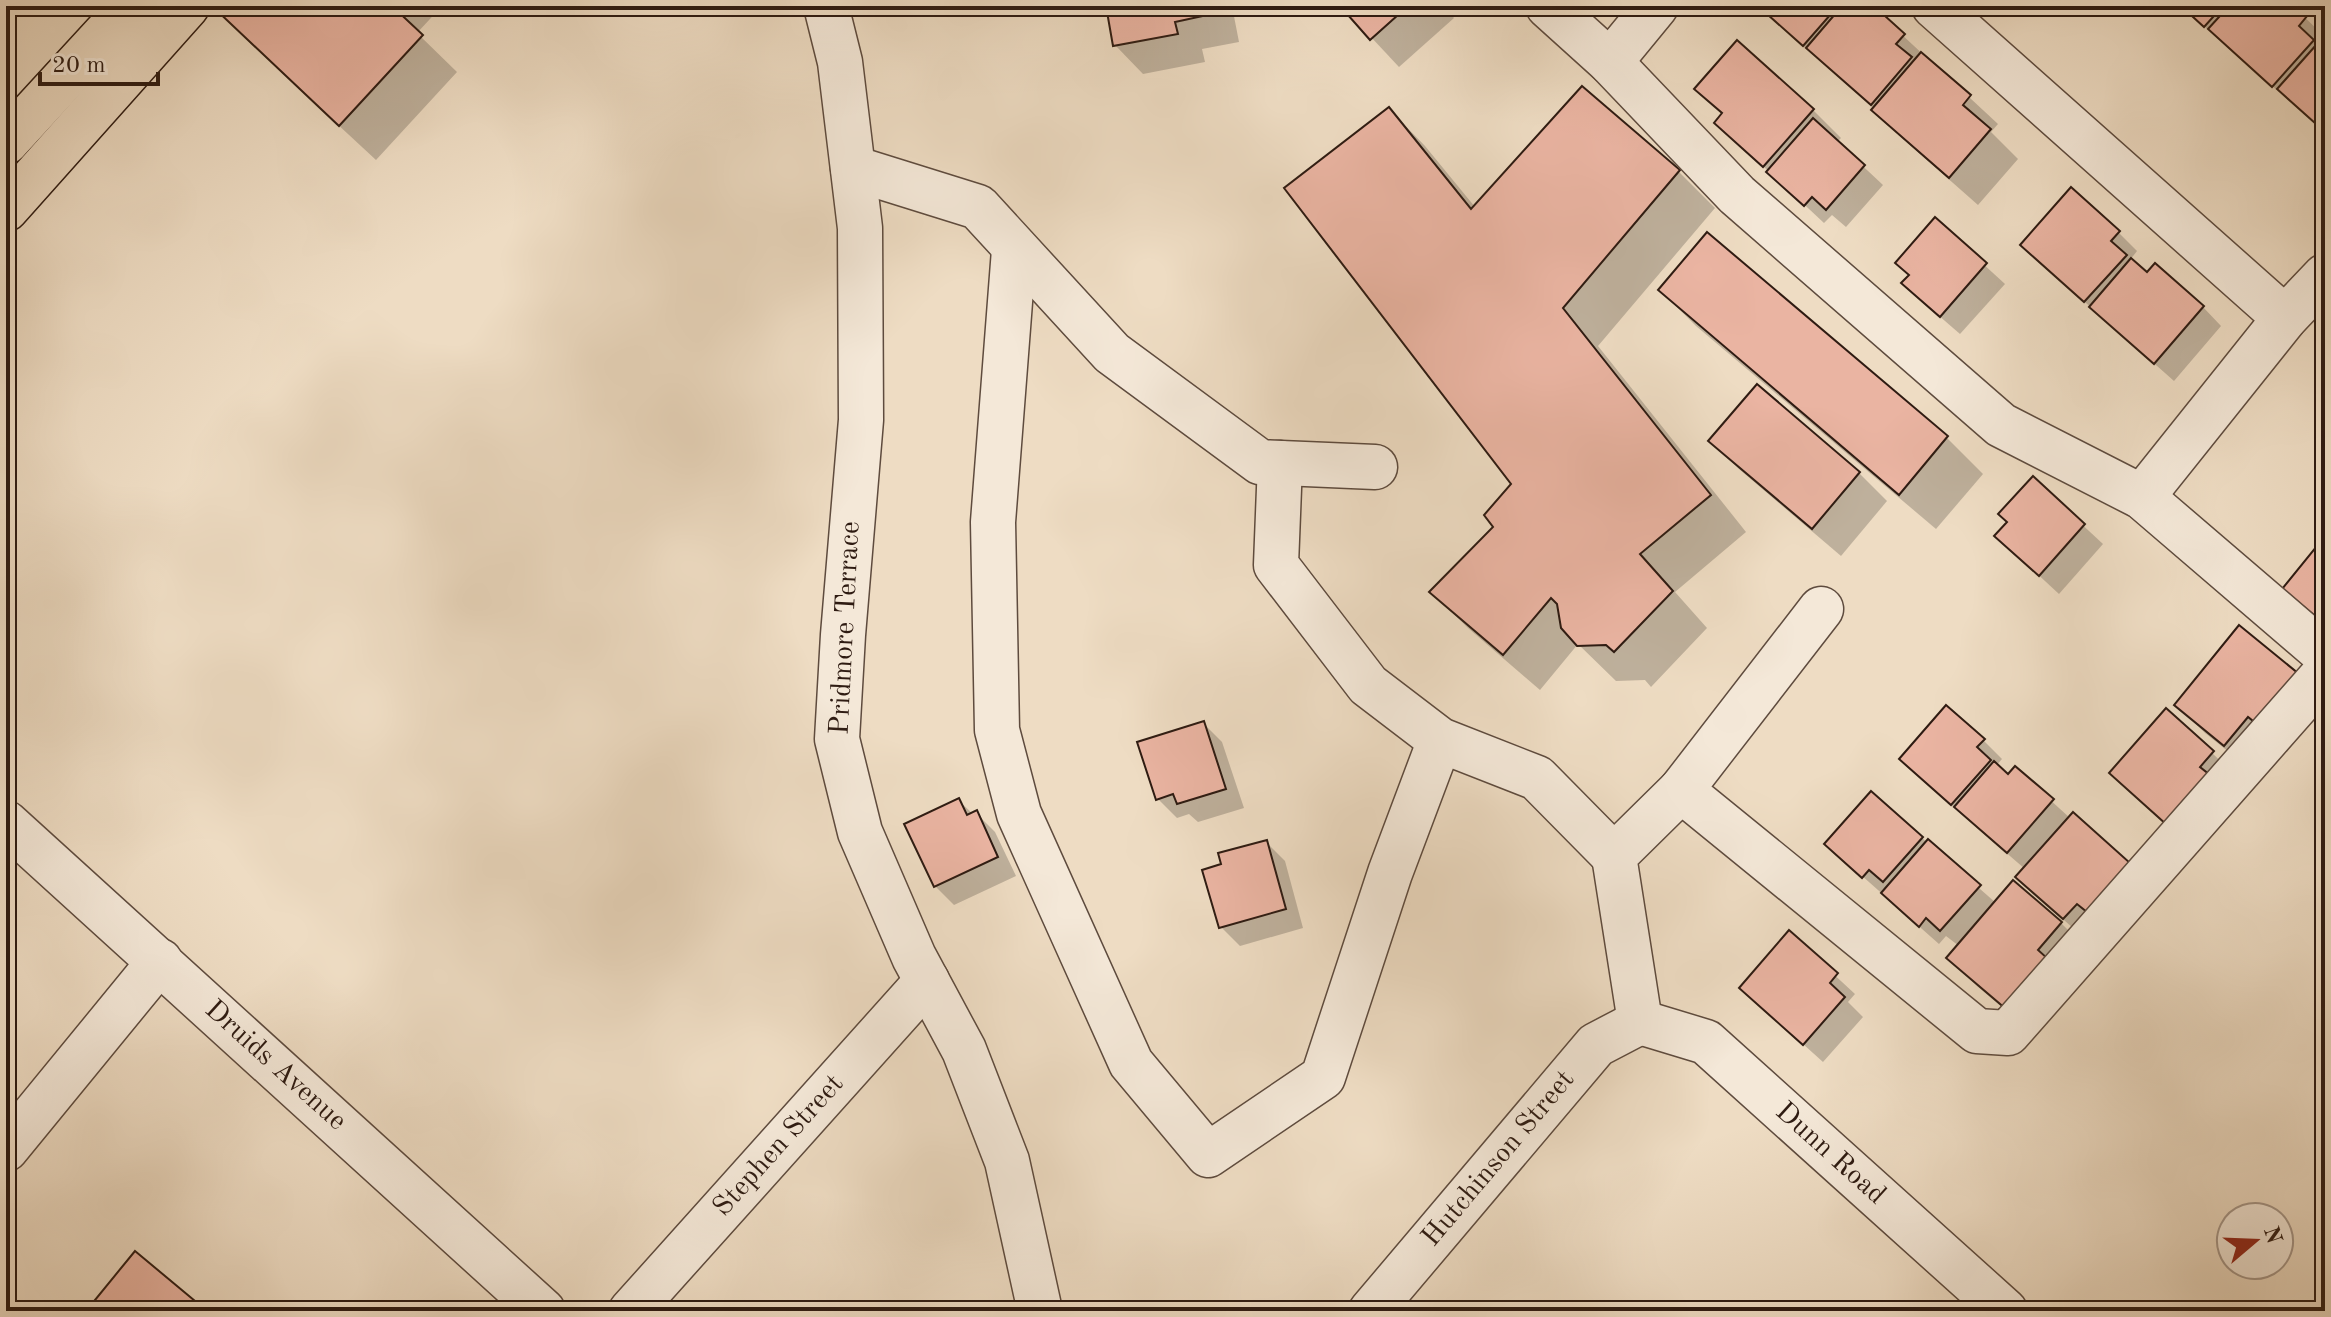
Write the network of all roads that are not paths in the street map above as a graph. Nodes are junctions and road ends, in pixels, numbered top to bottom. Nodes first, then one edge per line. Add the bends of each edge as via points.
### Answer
1 (131, 6) edge
2 (187, 6) edge
3 (826, 6) edge
4 (1548, 6) edge
5 (1656, 6) edge
6 (1943, 9) edge
7 (1610, 62) junction
8 (6, 142) edge
9 (853, 168) junction
10 (6, 209) edge
11 (1014, 250) junction
12 (2325, 276) edge
13 (2285, 318) junction
14 (1280, 463) junction
15 (1375, 467) dead end
16 (2142, 497) junction
17 (1821, 609) dead end
18 (2325, 654) edge
19 (2325, 673) edge
20 (1440, 740) junction
21 (1681, 790) junction
22 (6, 823) edge
23 (1614, 856) junction
24 (160, 961) junction
25 (927, 981) junction
26 (1640, 1022) junction
27 (6, 1149) edge
28 (543, 1311) edge
29 (631, 1311) edge
30 (1040, 1311) edge
31 (1371, 1311) edge
32 (2005, 1311) edge

1 - 8 main road
2 - 10 main road
3 - 9 street, Pridmore Terrace via 840,62
4 - 7 street
5 - 7 street
6 - 13 street
7 - 16 street via 1737,195 2001,425
9 - 11 street via 978,207
9 - 25 street, Pridmore Terrace via 860,228 861,420 837,739 860,832
11 - 14 street via 1112,353 1260,462
11 - 20 street via 993,522 997,730 1019,814 1131,1063 1208,1155 1323,1077
12 - 13 street
13 - 16 street
14 - 15 street
14 - 20 street via 1276,565 1368,685
16 - 18 street
17 - 21 street
19 - 21 street via 2008,1033 1977,1031
20 - 23 street via 1537,778
21 - 23 street
22 - 24 street, Druids Avenue
23 - 26 street
24 - 27 street
24 - 28 street, Druids Avenue
25 - 29 street, Stephen Street
25 - 30 street, Pridmore Terrace via 964,1050 1007,1161
26 - 31 street, Hutchinson Street via 1596,1045
26 - 32 street, Dunn Road via 1706,1042

